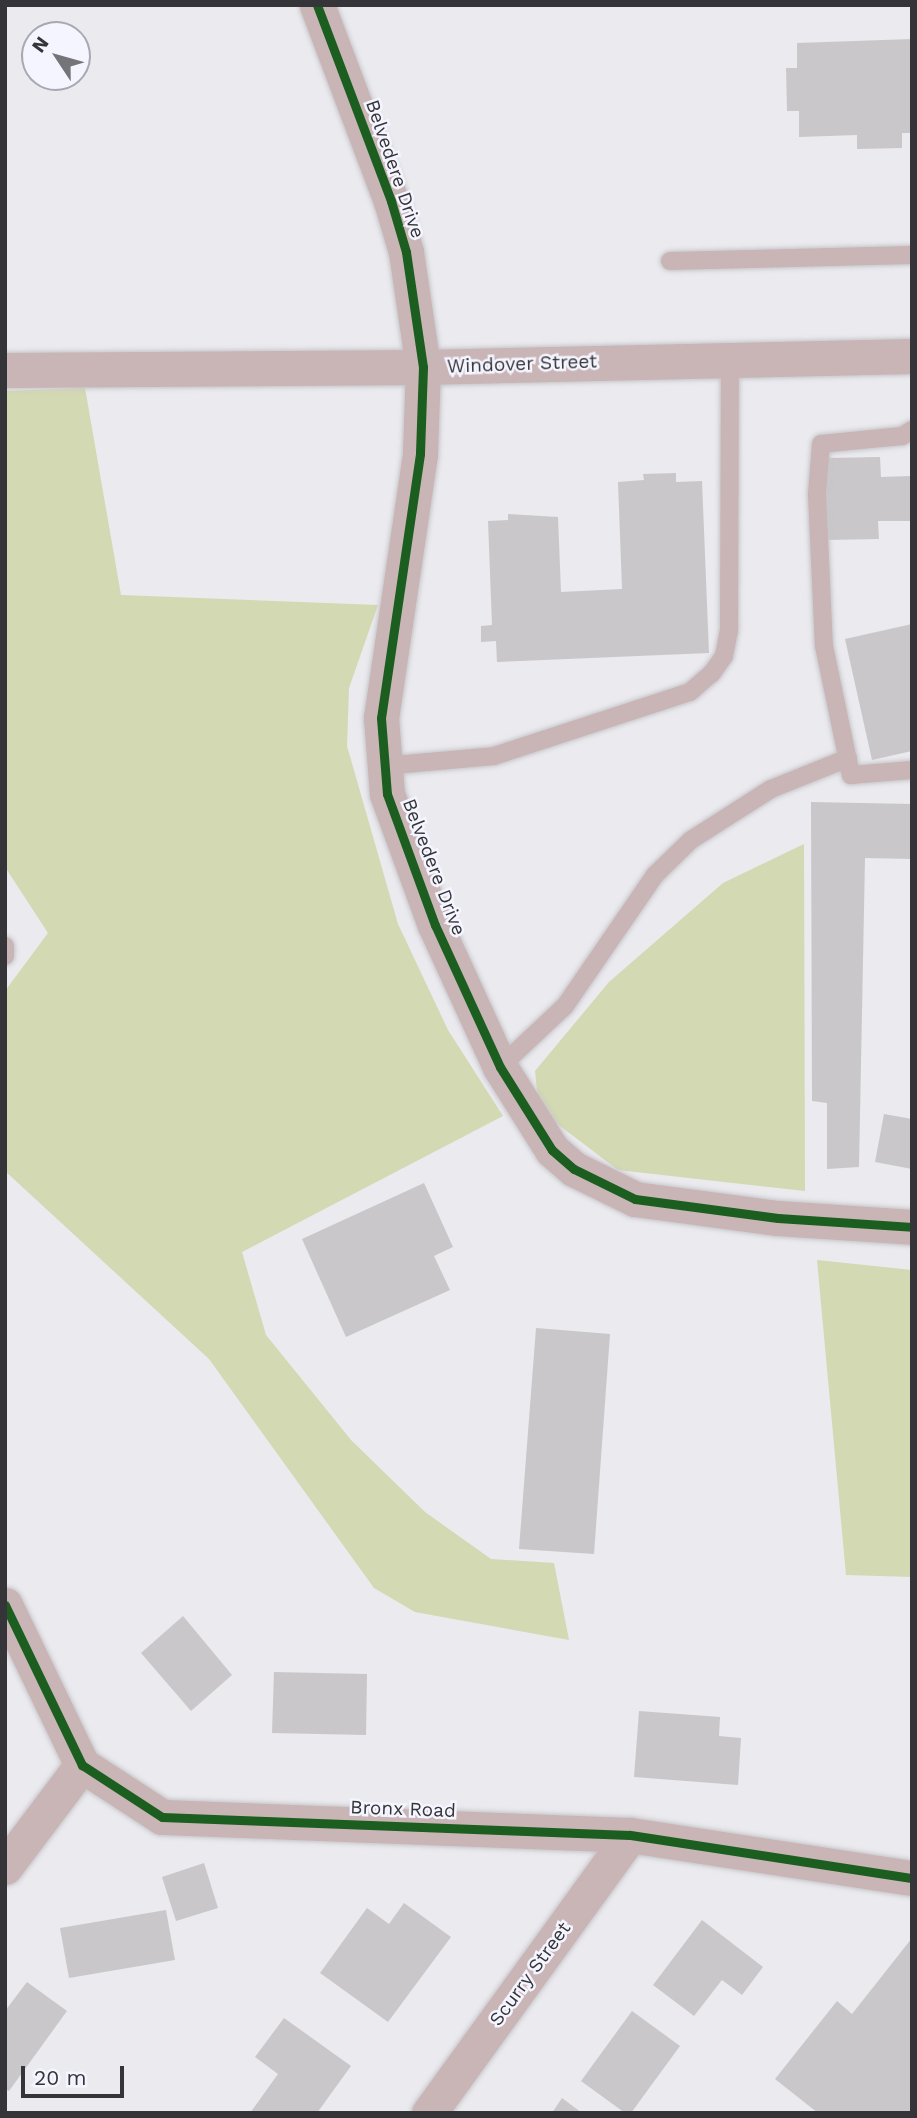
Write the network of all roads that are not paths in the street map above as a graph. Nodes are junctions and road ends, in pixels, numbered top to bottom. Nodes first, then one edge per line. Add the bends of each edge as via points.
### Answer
1 (317, 5) edge
2 (912, 255) edge
3 (670, 261) dead end
4 (912, 356) edge
5 (730, 358) junction
6 (423, 367) junction
7 (5, 370) edge
8 (912, 430) edge
9 (848, 758) junction
10 (383, 766) junction
11 (912, 770) edge
12 (5, 946) edge
13 (5, 956) edge
14 (500, 1066) junction
15 (912, 1227) edge
16 (5, 1605) edge
17 (82, 1765) junction
18 (630, 1835) junction
19 (5, 1867) edge
20 (912, 1878) edge
21 (429, 2113) edge

1 - 6 street, Belvedere Drive via 402,239
2 - 3 lane
4 - 5 street, Windover Street
5 - 6 street, Windover Street
5 - 10 lane via 729,631 724,656 712,673 690,692 494,756
6 - 7 street, Windover Street
6 - 10 street, Belvedere Drive via 420,454 383,694
8 - 9 lane via 902,436 821,444 817,494 824,646
9 - 11 lane via 851,775
9 - 14 lane via 771,789 691,840 655,875 565,1006
10 - 14 street, Belvedere Drive via 396,824 430,914
12 - 13 lane
14 - 15 street, Belvedere Drive via 552,1150 574,1169 635,1199 778,1218
16 - 17 street
17 - 18 street, Bronx Road via 162,1818
17 - 19 street
18 - 20 street, Bronx Road
18 - 21 street, Scurry Street

